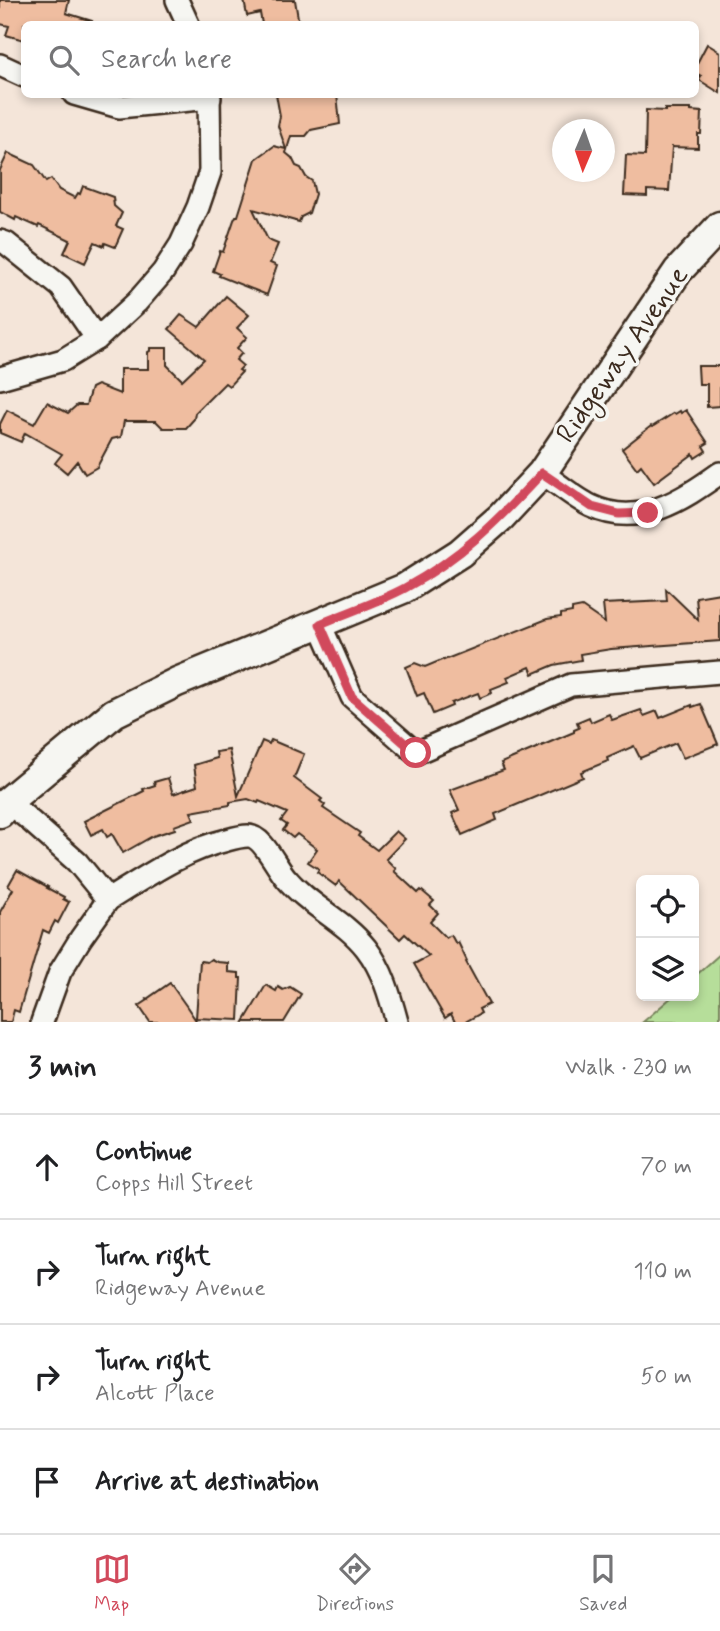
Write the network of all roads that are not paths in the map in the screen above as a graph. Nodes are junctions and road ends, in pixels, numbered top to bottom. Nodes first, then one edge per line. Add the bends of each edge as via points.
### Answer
1 (177, 0) edge
2 (187, 21) edge
3 (0, 65) edge
4 (21, 75) edge
5 (89, 98) edge
6 (193, 98) edge
7 (210, 98) edge
8 (720, 226) edge
9 (0, 241) edge
10 (97, 339) junction
11 (0, 378) edge
12 (542, 473) junction
13 (720, 473) edge
14 (320, 624) junction
15 (720, 672) edge
16 (4, 807) edge
17 (108, 900) junction
18 (43, 1022) edge
19 (397, 1022) edge

1 - 2 street
3 - 4 street
5 - 6 street via 119,107
7 - 10 street via 210,172 187,232 163,272
8 - 12 street, Ridgeway Avenue via 678,271
9 - 10 street via 61,286
10 - 11 street via 63,360
12 - 13 street via 592,507 619,514 648,513 670,505
12 - 14 street, Ridgeway Avenue via 460,553 405,588
14 - 15 street via 352,697 416,753 572,685
14 - 16 street, Ridgeway Avenue via 114,713
16 - 17 street via 26,817 77,862
17 - 18 street via 60,972
17 - 19 street via 167,863 216,842 252,836 260,840 301,895 365,947 388,989

